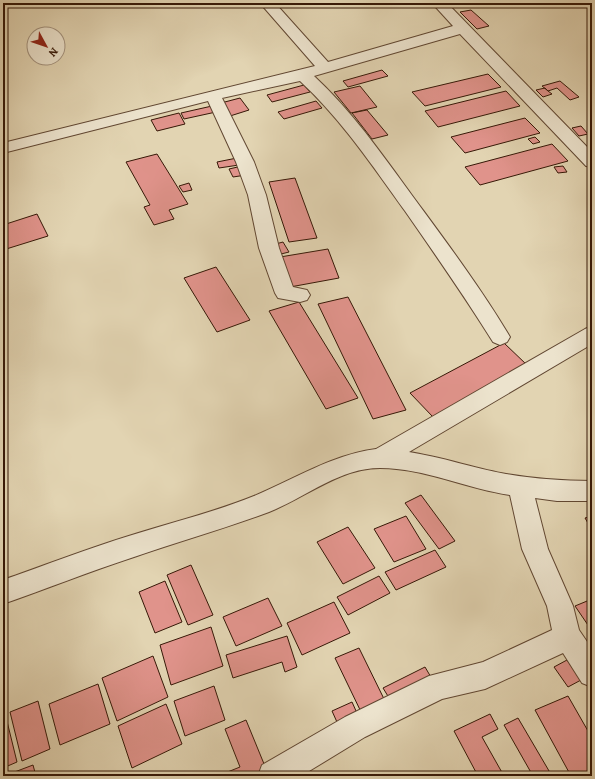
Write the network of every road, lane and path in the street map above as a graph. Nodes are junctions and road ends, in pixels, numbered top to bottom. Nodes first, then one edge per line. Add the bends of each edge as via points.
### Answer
1 (267, 3) edge
2 (439, 3) edge
3 (464, 28) junction
4 (325, 68) junction
5 (302, 74) junction
6 (212, 96) junction
7 (3, 148) edge
8 (592, 162) edge
9 (300, 295) dead end
10 (592, 334) edge
11 (500, 337) dead end
12 (380, 458) junction
13 (519, 486) junction
14 (592, 491) edge
15 (3, 592) edge
16 (567, 635) junction
17 (592, 673) edge
18 (272, 776) edge

1 - 4 street
2 - 3 street
3 - 4 street
3 - 8 street
4 - 5 street
5 - 6 street
5 - 11 street via 338,109 376,158 470,288
6 - 7 street
6 - 9 street via 245,162 257,195 269,248 285,293
10 - 12 street
12 - 13 street via 425,464
12 - 15 street via 336,468 262,504 132,546
13 - 14 street via 557,491
13 - 16 street via 535,549 560,606
16 - 17 street
16 - 18 street via 558,642 485,675 439,686 354,727

